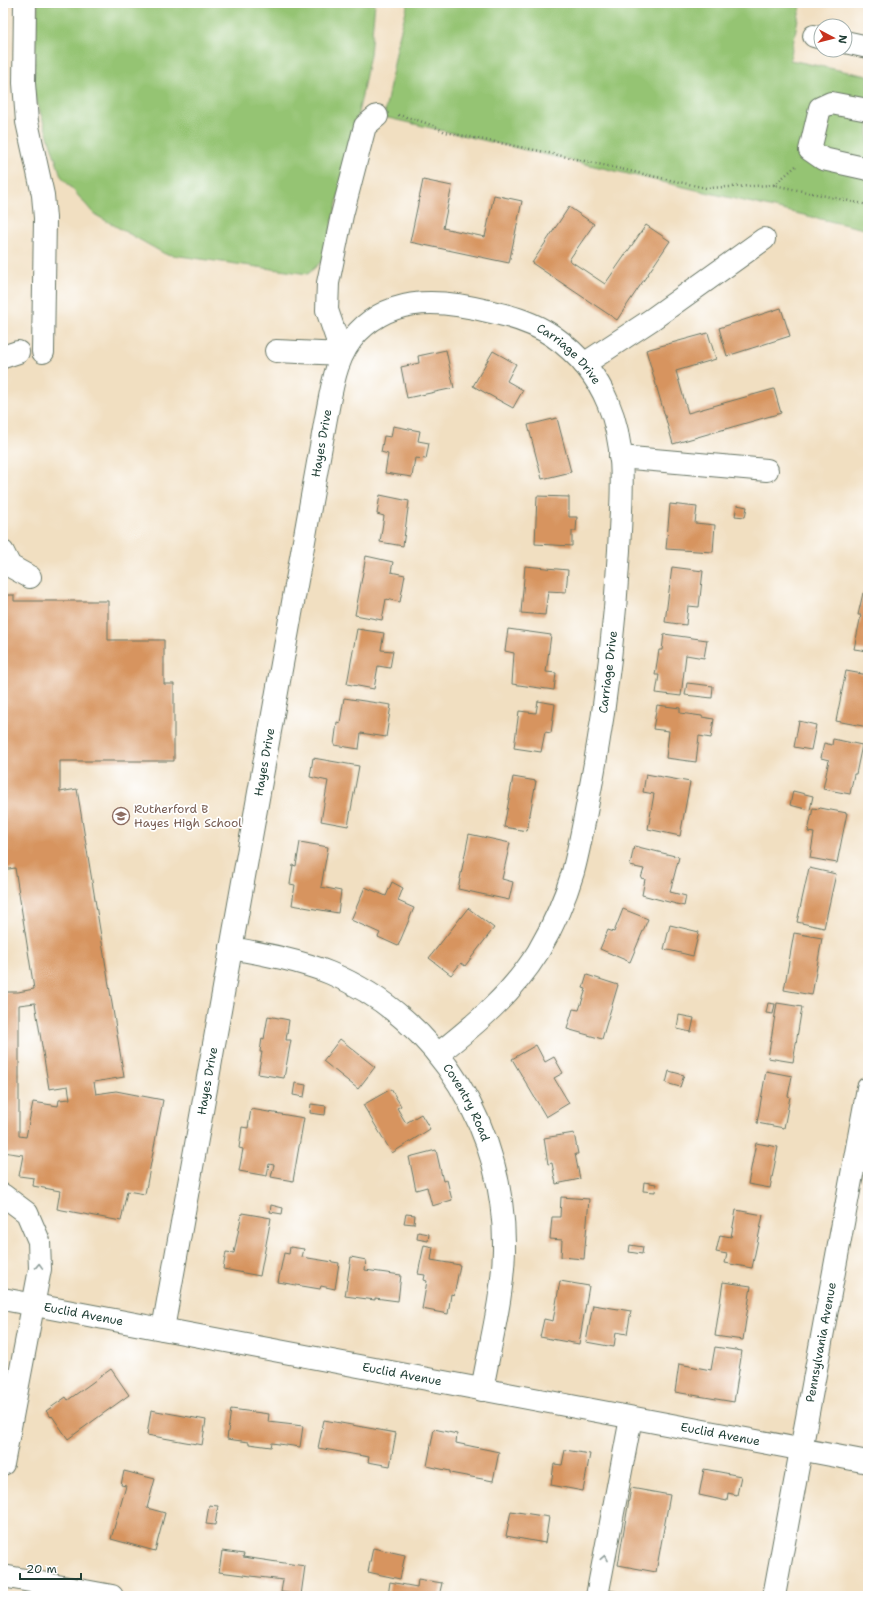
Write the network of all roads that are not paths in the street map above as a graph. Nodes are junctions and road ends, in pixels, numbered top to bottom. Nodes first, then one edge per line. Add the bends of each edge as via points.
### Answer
1 (25, 3) edge
2 (853, 44) edge
3 (868, 47) edge
4 (868, 110) edge
5 (377, 116) road end
6 (868, 168) edge
7 (764, 239) dead end
8 (484, 310) joint
9 (276, 351) dead end
10 (43, 352) dead end
11 (342, 354) junction
12 (584, 364) junction
13 (620, 458) junction
14 (767, 470) dead end
15 (3, 552) edge
16 (30, 577) dead end
17 (231, 948) junction
18 (438, 1054) junction
19 (868, 1088) edge
20 (3, 1195) edge
21 (3, 1299) edge
22 (33, 1305) junction
23 (163, 1329) junction
24 (482, 1390) junction
25 (631, 1418) junction
26 (801, 1451) junction
27 (868, 1462) edge
28 (3, 1464) edge
29 (3, 1576) edge
30 (112, 1596) edge
31 (597, 1596) edge
32 (774, 1596) edge

1 - 10 street via 24,83 27,122 43,195 45,218
2 - 3 street
4 - 6 street via 831,103 820,108 810,150 823,159
5 - 11 street via 365,126 328,282 327,310
7 - 12 street via 651,320
8 - 11 street, Hayes Drive via 426,302 402,306 370,322 357,333
8 - 12 street, Carriage Drive via 533,324 552,335
9 - 11 street
11 - 17 street, Hayes Drive via 326,418
12 - 13 street, Carriage Drive via 608,402 619,438
13 - 14 street
13 - 18 street, Carriage Drive via 621,510 607,682 582,836 572,874 561,906 539,951 526,970 501,1000
15 - 16 street via 10,566
17 - 18 street, Coventry Road via 278,957 332,974 369,993 395,1012
17 - 23 street, Hayes Drive
18 - 24 street, Coventry Road via 482,1128 496,1168 504,1217 503,1269
19 - 26 street, Pennsylvania Avenue
22 -> 20 street via 40,1269 39,1241 27,1213
21 - 22 street, Euclid Avenue
22 - 23 street, Euclid Avenue
22 - 28 street
23 - 24 street, Euclid Avenue
24 - 25 street, Euclid Avenue
25 - 26 street, Euclid Avenue
31 -> 25 street
26 - 27 street, Euclid Avenue
26 - 32 street, Pennsylvania Avenue
29 - 30 street

